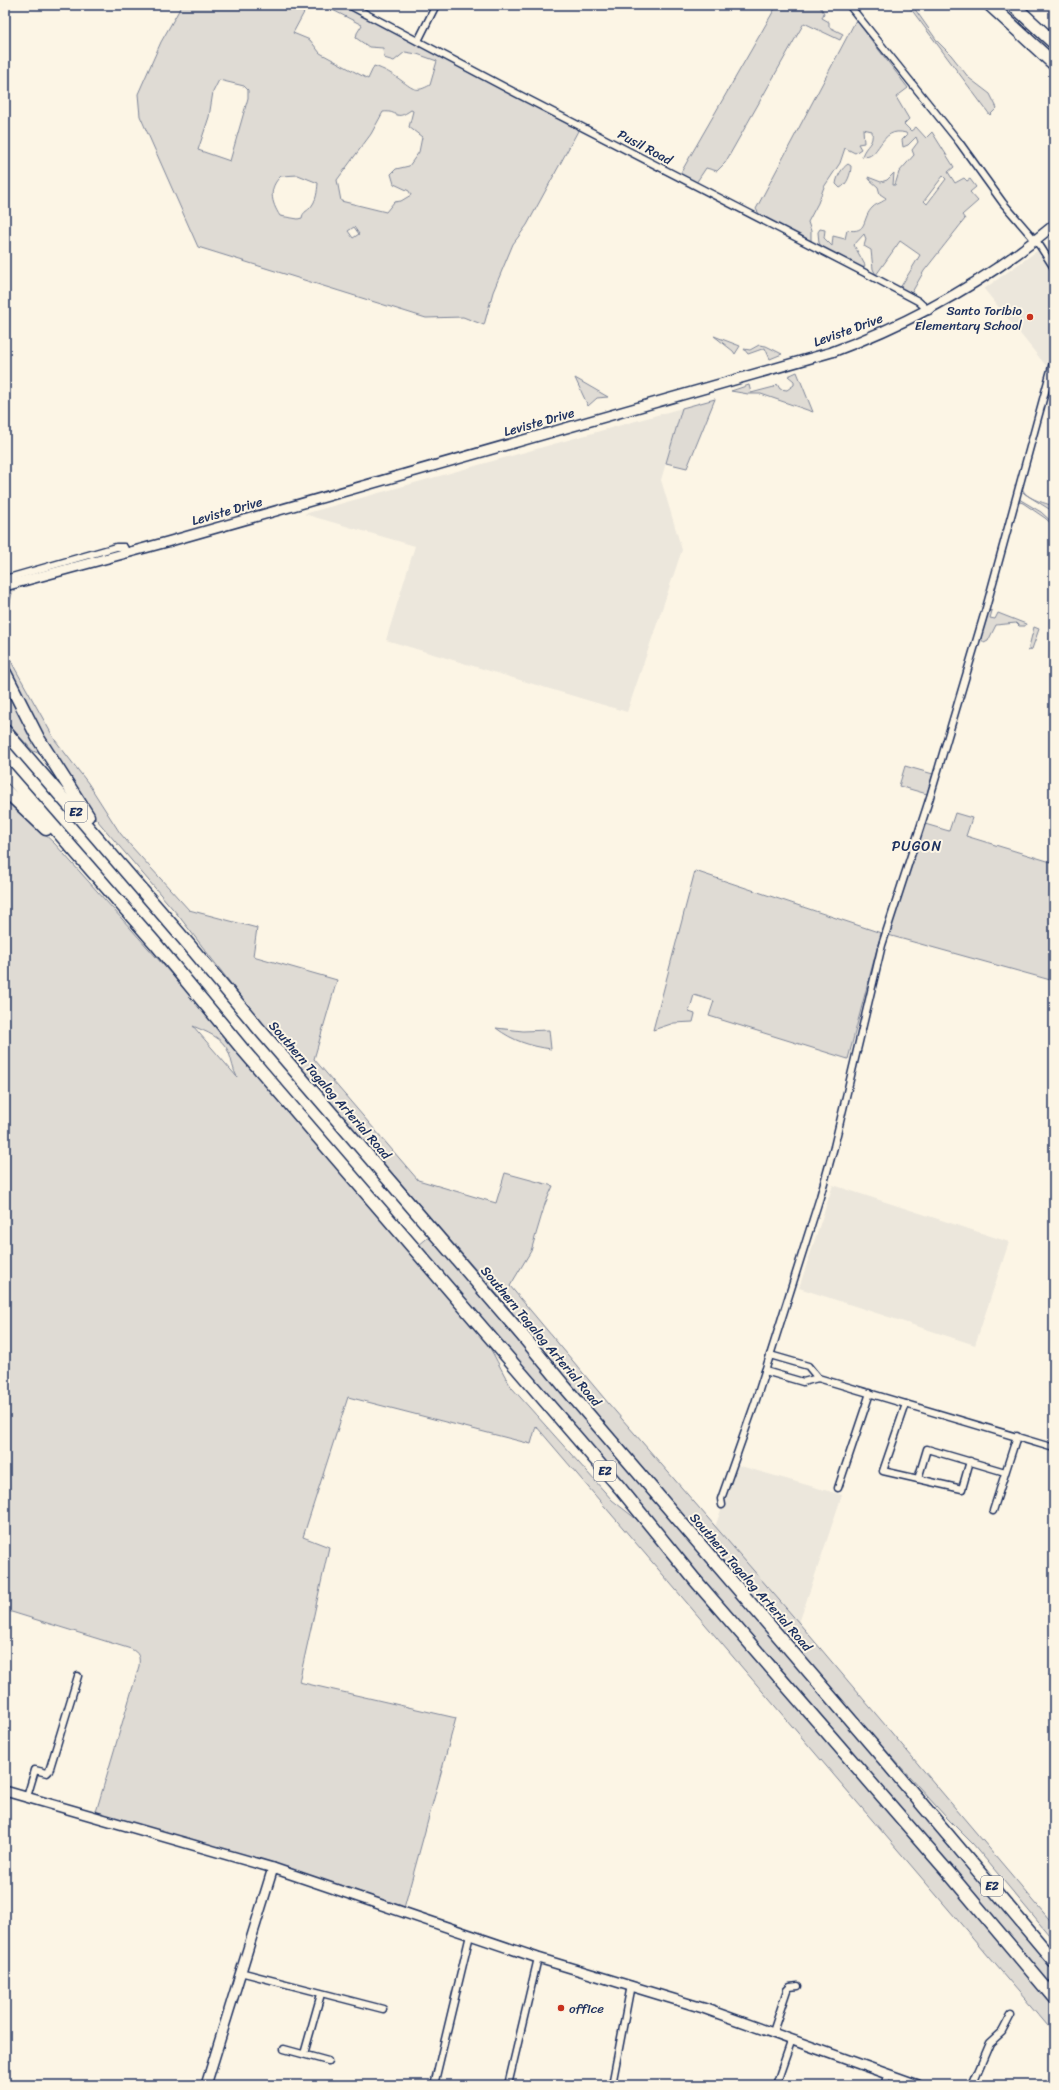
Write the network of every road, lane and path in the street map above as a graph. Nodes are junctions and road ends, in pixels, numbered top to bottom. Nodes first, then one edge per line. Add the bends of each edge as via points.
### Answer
1 (349, 5) edge
2 (436, 5) edge
3 (849, 5) edge
4 (990, 5) edge
5 (1013, 5) edge
6 (418, 41) junction
7 (1054, 43) edge
8 (1054, 64) edge
9 (1054, 226) edge
10 (1035, 241) junction
11 (1054, 268) edge
12 (929, 310) junction
13 (1054, 359) edge
14 (127, 552) junction
15 (5, 578) edge
16 (5, 586) edge
17 (5, 673) edge
18 (5, 731) edge
19 (5, 771) edge
20 (5, 790) edge
21 (104, 885) junction
22 (146, 895) junction
23 (770, 1355) junction
24 (766, 1371) junction
25 (818, 1378) junction
26 (870, 1393) junction
27 (906, 1404) junction
28 (1017, 1436) junction
29 (1054, 1448) edge
30 (970, 1461) junction
31 (1006, 1472) junction
32 (918, 1479) junction
33 (838, 1488) dead end
34 (722, 1505) dead end
35 (993, 1511) dead end
36 (78, 1676) dead end
37 (5, 1791) edge
38 (27, 1797) junction
39 (929, 1812) junction
40 (273, 1868) junction
41 (470, 1935) junction
42 (1054, 1951) edge
43 (538, 1958) junction
44 (1054, 1960) edge
45 (240, 1972) junction
46 (630, 1985) junction
47 (798, 1986) dead end
48 (321, 1994) junction
49 (1054, 1998) edge
50 (383, 2009) dead end
51 (1011, 2015) dead end
52 (773, 2032) junction
53 (792, 2039) junction
54 (284, 2049) dead end
55 (304, 2054) junction
56 (328, 2061) dead end
57 (888, 2074) junction
58 (206, 2085) edge
59 (434, 2085) edge
60 (508, 2085) edge
61 (612, 2085) edge
62 (776, 2085) edge
63 (884, 2085) edge
64 (918, 2085) edge
65 (972, 2085) edge

1 - 6 street, Pusil Road
2 - 6 street
3 - 10 street via 959,142 1003,204
4 - 8 highway
5 - 7 highway
6 - 12 street, Pusil Road via 871,276 918,301
9 - 10 street, Leviste Drive
10 - 11 street
10 - 12 street, Leviste Drive via 1004,265
12 - 14 street, Leviste Drive via 832,352
13 - 23 street via 988,601 930,797 882,945 834,1147
14 - 15 street via 124,547 116,547
14 - 16 street, Leviste Drive
17 - 22 highway via 58,772
18 - 22 highway, Southern Tagalog Arterial Road / E2
19 - 21 highway, E2
20 - 21 highway
21 - 49 highway, E2
22 - 39 highway, Southern Tagalog Arterial Road / E2
23 - 24 street
23 - 25 street via 808,1366
24 - 25 street via 803,1382
24 - 34 street via 721,1499
25 - 26 street
26 - 27 street
26 - 33 street
27 - 28 street
27 - 32 street via 883,1471
28 - 29 street
28 - 31 street
30 - 31 street
30 - 32 street via 962,1489
30 - 32 street via 927,1449
31 - 35 street
36 - 38 street via 49,1771 47,1773 35,1770
37 - 38 street
38 - 40 street
39 - 42 highway via 997,1882
39 - 44 highway, Southern Tagalog Arterial Road / E2
40 - 41 street
40 - 45 street
41 - 43 street
41 - 59 street
43 - 46 street
43 - 60 street
45 - 48 street
45 - 58 street
46 - 52 street
46 - 61 street
47 - 52 street via 790,1987 788,1990
48 - 50 street
48 - 55 street
51 - 65 street via 1002,2032 990,2043
52 - 53 street
53 - 57 street
53 - 62 street
54 - 55 street
55 - 56 street
57 - 63 street
57 - 64 street

